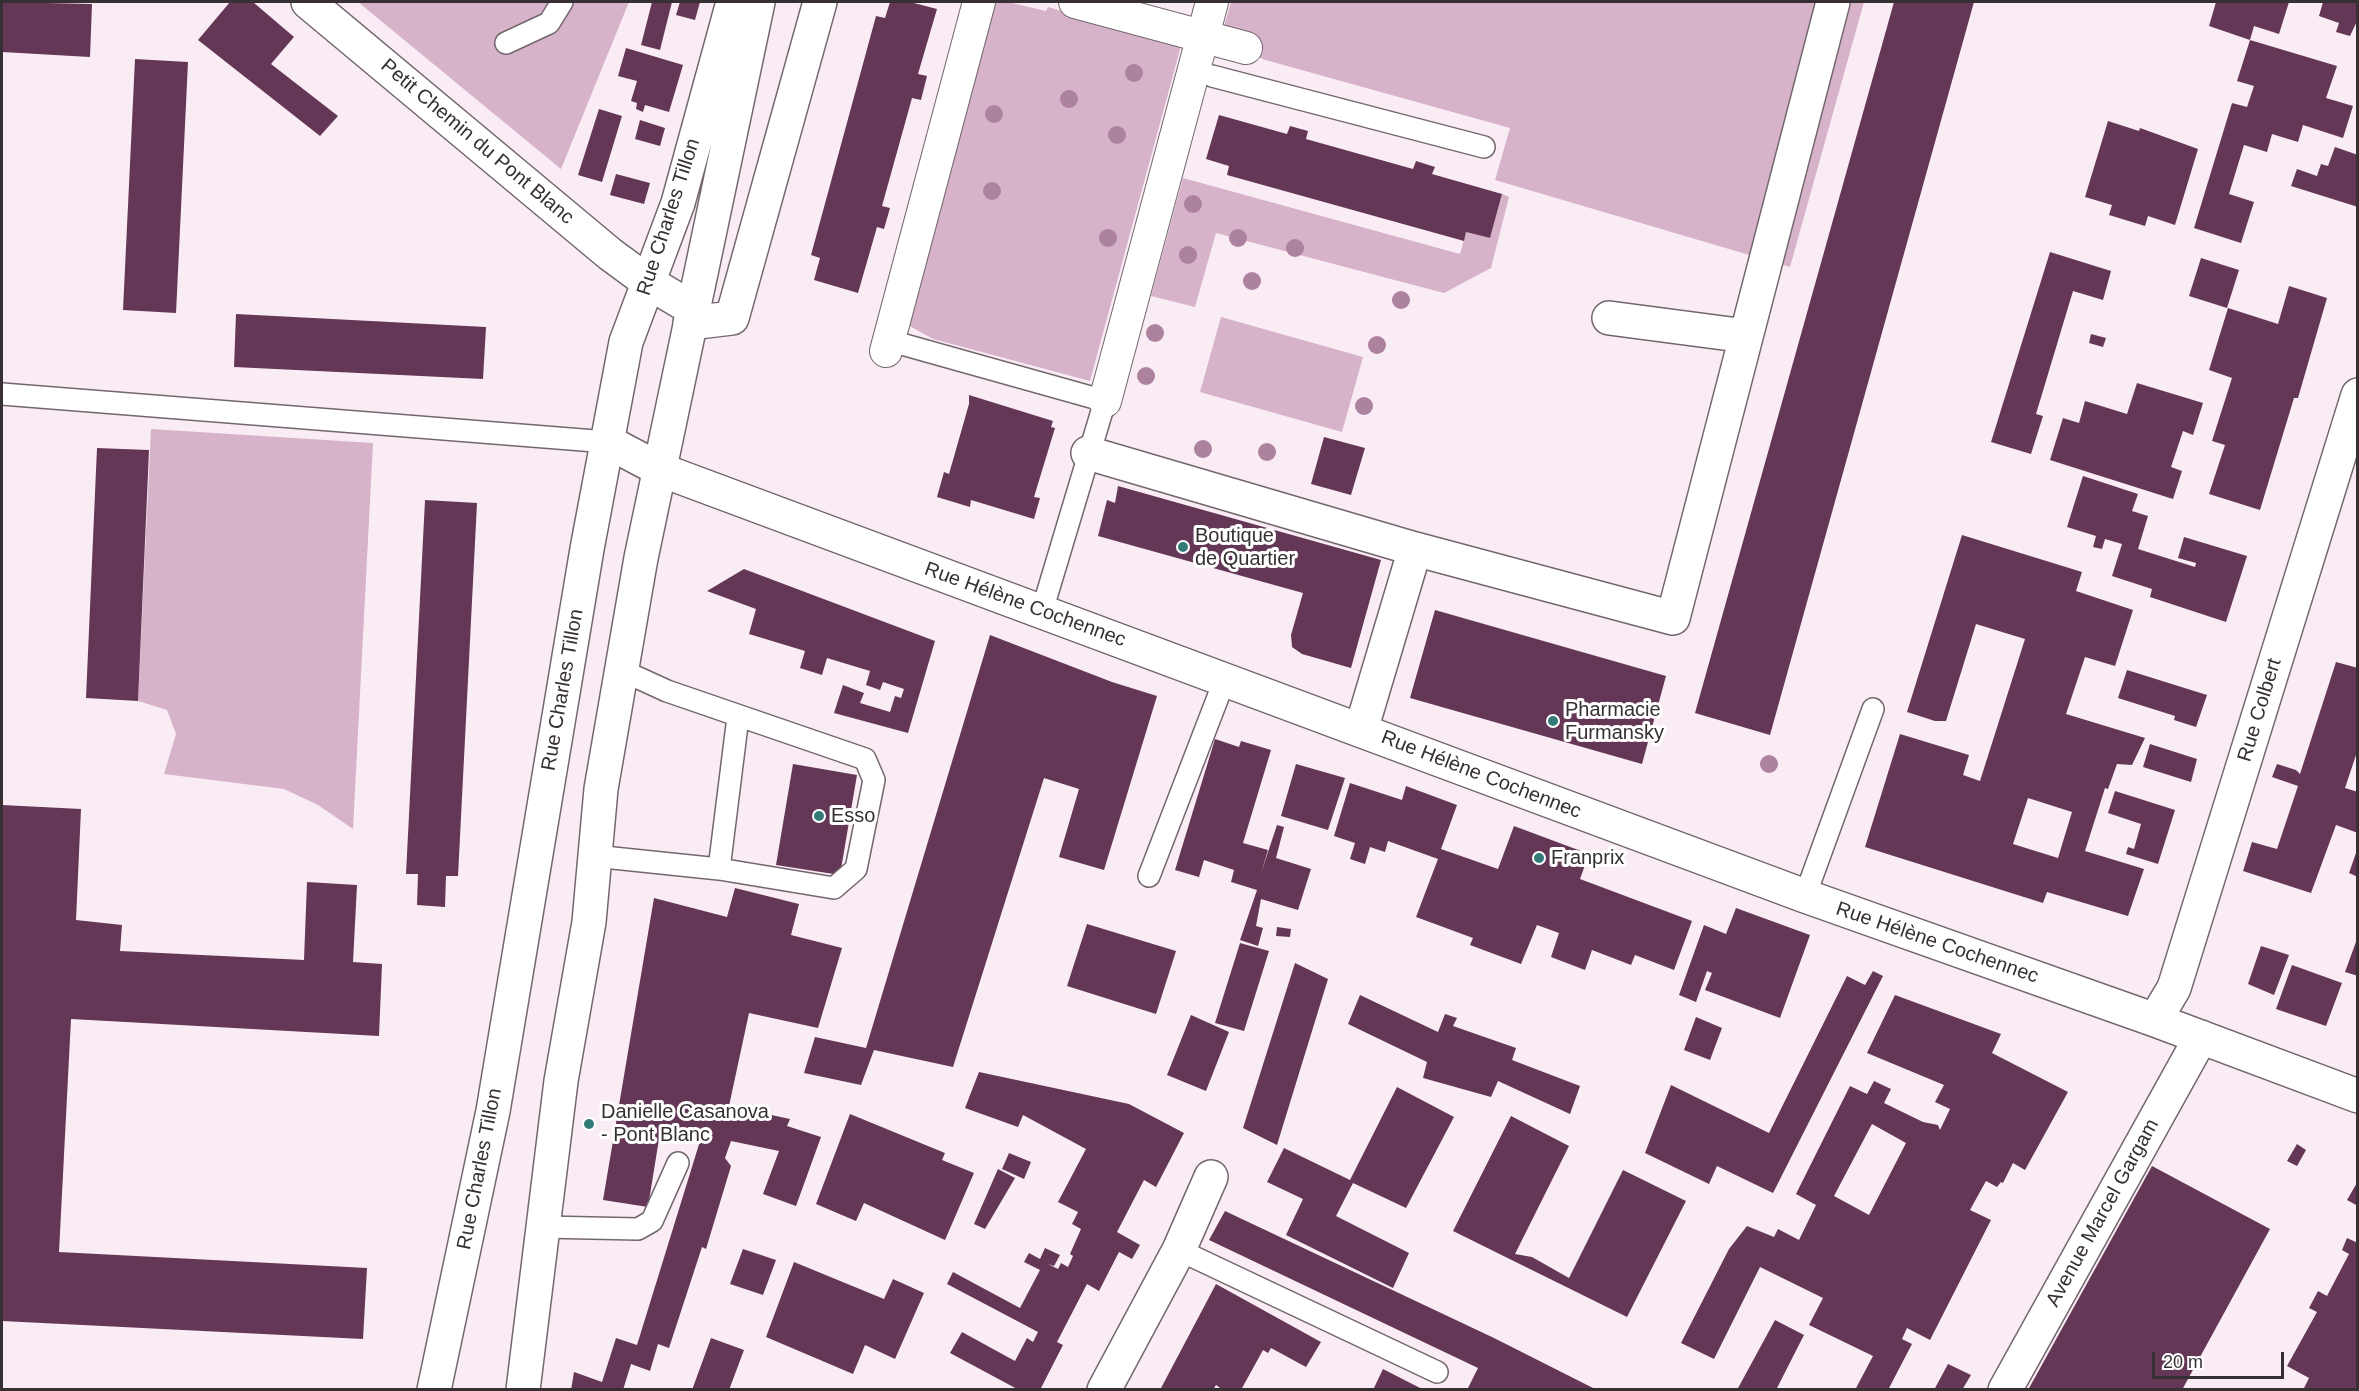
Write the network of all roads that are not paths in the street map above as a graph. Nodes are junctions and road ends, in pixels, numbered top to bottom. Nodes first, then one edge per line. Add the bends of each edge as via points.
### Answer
1 (309, 2) edge
2 (562, 2) edge
3 (734, 2) edge
4 (758, 2) edge
5 (820, 2) edge
6 (979, 2) edge
7 (1075, 2) edge
8 (1212, 2) edge
9 (1833, 2) edge
10 (1201, 38) junction
11 (506, 43) dead end
12 (1246, 48) dead end
13 (1212, 76) dead end
14 (1484, 147) dead end
15 (648, 282) junction
16 (691, 316) junction
17 (1609, 318) dead end
18 (1746, 336) junction
19 (892, 347) joint
20 (2, 394) edge
21 (2358, 395) edge
22 (1105, 400) junction
23 (608, 442) junction
24 (1088, 453) junction
25 (661, 470) junction
26 (1415, 549) junction
27 (1042, 611) junction
28 (621, 670) junction
29 (1225, 679) junction
30 (1873, 709) dead end
31 (738, 717) junction
32 (1361, 730) junction
33 (594, 856) junction
34 (719, 868) junction
35 (1149, 876) dead end
36 (1805, 896) junction
37 (2155, 1020) junction
38 (2201, 1037) junction
39 (2358, 1096) edge
40 (678, 1163) dead end
41 (1211, 1177) dead end
42 (543, 1227) junction
43 (1179, 1250) junction
44 (1437, 1372) dead end
45 (434, 1389) edge
46 (524, 1389) edge
47 (1104, 1389) edge
48 (2005, 1389) edge

1 - 15 street, Petit Chemin du Pont Blanc
2 - 11 lane via 549,23
3 - 15 street, Rue Charles Tillon via 678,202
4 - 16 street, Rue Charles Tillon
5 - 16 street via 732,318
6 - 19 street
7 - 10 street
8 - 10 street
9 - 18 street
10 - 12 street
10 - 22 street
13 - 14 lane
15 - 16 street, Petit Chemin du Pont Blanc
15 - 23 street, Rue Charles Tillon via 626,342
16 - 25 street, Rue Charles Tillon
17 - 18 street
18 - 26 street via 1673,618
19 - 22 lane
20 - 23 lane
21 - 37 street, Rue Colbert via 2174,988
22 - 24 lane
23 - 25 street, Rue Hélène Cochennec
23 - 45 street, Rue Charles Tillon via 493,1111
24 - 26 street
24 - 27 lane
25 - 27 street, Rue Hélène Cochennec
25 - 28 street, Rue Charles Tillon
26 - 32 street
27 - 29 street, Rue Hélène Cochennec
28 - 31 lane
28 - 33 street, Rue Charles Tillon
29 - 32 street, Rue Hélène Cochennec
29 - 35 lane
30 - 36 lane
31 - 34 lane
31 - 34 lane via 865,759 874,780 856,868 834,888
32 - 36 street, Rue Hélène Cochennec
33 - 34 lane
33 - 42 street, Rue Charles Tillon via 589,922 561,1081
36 - 37 street, Rue Hélène Cochennec
37 - 38 street, Rue Hélène Cochennec
38 - 39 street, Rue Hélène Cochennec
38 - 48 street, Avenue Marcel Gargam
40 - 42 lane via 652,1221 638,1229
41 - 43 street
42 - 46 street, Rue Charles Tillon
43 - 44 lane
43 - 47 street

